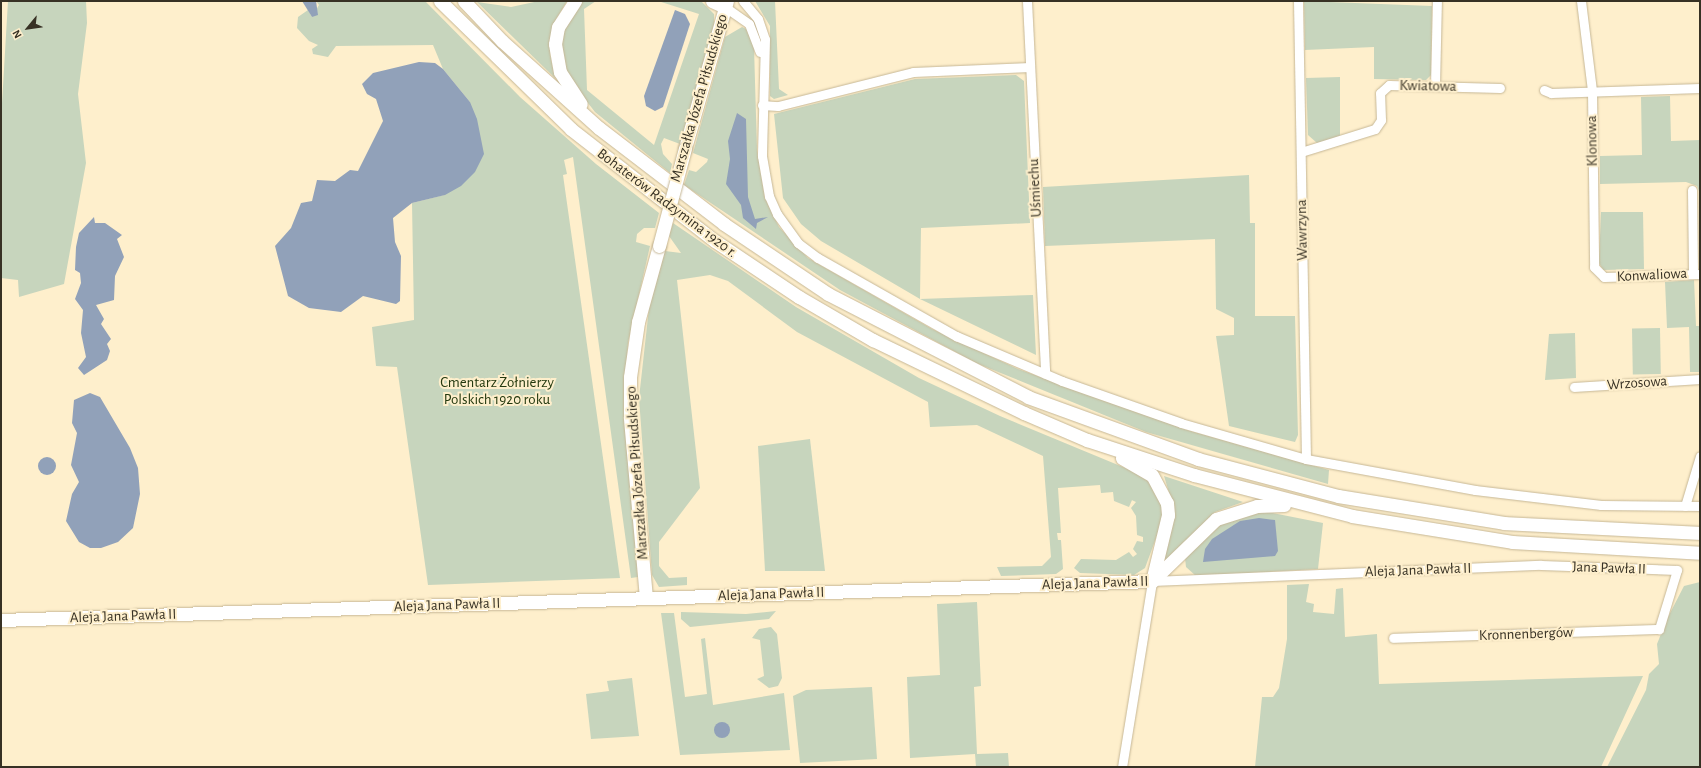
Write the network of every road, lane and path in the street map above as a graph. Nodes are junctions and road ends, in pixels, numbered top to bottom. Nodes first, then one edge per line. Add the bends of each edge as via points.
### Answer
1 (440, 1) edge
2 (464, 1) edge
3 (575, 1) edge
4 (712, 1) edge
5 (743, 1) edge
6 (1027, 1) edge
7 (1298, 1) edge
8 (1437, 1) edge
9 (1582, 1) edge
10 (726, 4) edge
11 (762, 61) junction
12 (1030, 67) junction
13 (1435, 86) junction
14 (1500, 88) dead end
15 (1700, 88) edge
16 (1544, 90) dead end
17 (1592, 92) junction
18 (762, 106) junction
19 (620, 146) junction
20 (1301, 152) junction
21 (1692, 190) dead end
22 (1697, 273) edge
23 (1604, 277) joint
24 (1045, 374) junction
25 (1700, 379) edge
26 (1574, 387) dead end
27 (1087, 440) junction
28 (1700, 456) edge
29 (1306, 459) junction
30 (1300, 505) junction
31 (1685, 506) junction
32 (1700, 506) edge
33 (1700, 532) edge
34 (1700, 553) edge
35 (1540, 566) joint
36 (1152, 581) junction
37 (646, 598) junction
38 (1, 620) edge
39 (1659, 630) joint
40 (1393, 638) dead end
41 (1122, 767) edge

1 - 27 main road, Bohaterów Radzymina 1920 r. via 571,130 678,214 799,297 923,366
2 - 19 main road, Bohaterów Radzymina 1920 r. via 502,41
3 - 19 main road via 558,27 555,44 560,72 576,98
4 - 10 main road
5 - 11 street via 762,27
6 - 12 street, Uśmiechu
7 - 20 street, Wawrzyna
8 - 13 street
9 - 17 street, Klonowa
10 - 11 street via 754,30
10 - 37 main road, Marszałka Józefa Piłsudskiego, bridge via 638,322 630,377 630,417
11 - 18 street
12 - 18 street via 913,72 778,106
12 - 24 street, Uśmiechu
13 - 14 street, Kwiatowa
13 - 20 street, Kwiatowa via 1386,86 1380,93 1381,120 1376,129
15 - 17 street
16 - 17 street
17 - 23 street, Klonowa via 1593,261 1596,271
18 - 24 street via 762,156 769,196 777,214 798,243 818,258 956,336
19 - 33 main road, Bohaterów Radzymina 1920 r. via 796,273 922,346 1028,397 1094,423 1198,459 1338,496 1504,523
20 - 29 street, Wawrzyna
21 - 22 street
22 - 23 street, Konwaliowa
24 - 29 street via 1181,423
25 - 26 street, Wrzosowa
27 - 30 main road
27 - 36 main road via 1145,470 1164,493 1168,516
28 - 31 street
29 - 31 street via 1475,490 1601,505
30 - 34 main road via 1512,542
30 - 36 main road via 1257,506 1216,519
31 - 32 street
35 - 36 street, Aleja Jana Pawła II
35 - 39 street, Jana Pawła II via 1677,570
36 - 37 main road, Aleja Jana Pawła II
36 - 41 street
37 - 38 main road, Aleja Jana Pawła II
39 - 40 street, Kronnenbergów

